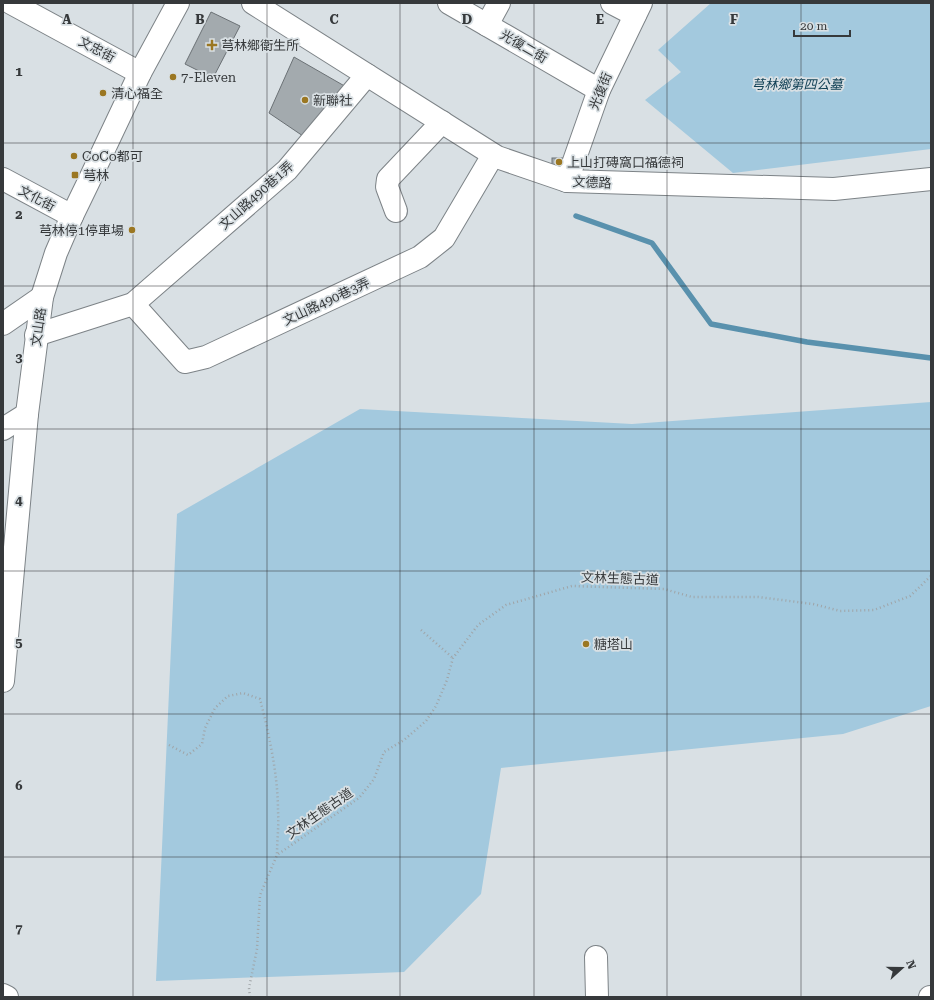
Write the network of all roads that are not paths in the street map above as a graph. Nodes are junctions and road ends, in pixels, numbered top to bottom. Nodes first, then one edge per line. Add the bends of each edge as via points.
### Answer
1 (11, 3) edge
2 (178, 3) edge
3 (253, 3) edge
4 (449, 3) edge
5 (499, 3) edge
6 (612, 3) edge
7 (638, 9) edge
8 (487, 24) junction
9 (140, 73) junction
10 (367, 75) junction
11 (599, 90) junction
12 (442, 122) junction
13 (493, 155) junction
14 (3, 179) edge
15 (931, 179) edge
16 (567, 181) junction
17 (396, 211) dead end
18 (72, 216) junction
19 (42, 297) junction
20 (133, 304) junction
21 (6, 317) edge
22 (36, 335) junction
23 (27, 414) junction
24 (3, 429) edge
25 (3, 681) edge
26 (596, 957) dead end
27 (3, 995) edge
28 (7, 997) edge
29 (597, 997) edge

1 - 9 main road, 文忠街
2 - 9 main road, 文山路
3 - 10 main road, 文德路
4 - 8 main road, 光復二街
5 - 8 main road
6 - 7 main road
7 - 11 main road, 光復街
8 - 11 main road, 光復二街
9 - 18 main road, 文山路
10 - 12 main road, 文德路
10 - 20 main road, 文山路490巷1弄 via 287,170
11 - 16 main road, 光復街
12 - 13 main road, 文德路
12 - 17 main road via 388,179 387,187
13 - 16 main road, 文德路
13 - 20 main road, 文山路490巷3弄 via 444,238 420,257 206,357 185,362
14 - 18 main road, 文化街
15 - 16 main road, 文德路 via 834,189
18 - 19 main road, 文山路 via 56,253
19 - 21 main road
19 - 22 main road, 文山路
20 - 22 main road
22 - 23 main road, 文山路
23 - 24 main road
23 - 25 main road, 文山路
26 - 29 main road
27 - 28 main road

